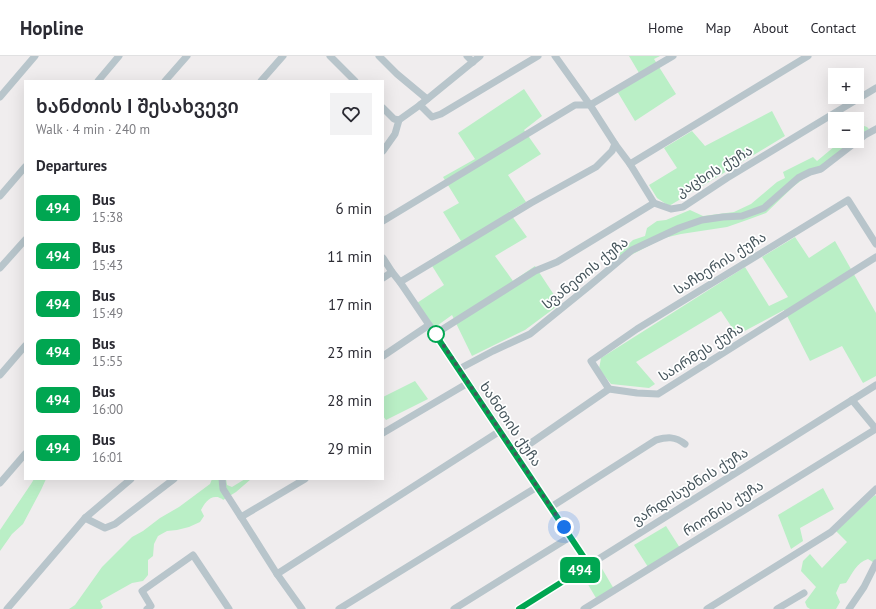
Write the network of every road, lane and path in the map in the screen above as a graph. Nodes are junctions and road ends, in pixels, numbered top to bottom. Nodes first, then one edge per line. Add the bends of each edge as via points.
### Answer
1 (35, 56) edge
2 (119, 56) edge
3 (187, 56) edge
4 (283, 56) edge
5 (330, 56) edge
6 (379, 56) edge
7 (467, 56) edge
8 (480, 56) edge
9 (538, 56) edge
10 (555, 56) edge
11 (673, 56) edge
12 (808, 56) edge
13 (472, 62) junction
14 (99, 80) edge
15 (166, 80) edge
16 (262, 80) edge
17 (353, 80) edge
18 (876, 88) edge
19 (0, 97) edge
20 (427, 100) junction
21 (420, 105) junction
22 (590, 105) junction
23 (384, 109) edge
24 (399, 120) junction
25 (876, 129) edge
26 (615, 144) junction
27 (384, 150) edge
28 (630, 164) junction
29 (24, 168) edge
30 (0, 196) edge
31 (654, 203) junction
32 (384, 220) edge
33 (24, 241) edge
34 (876, 244) edge
35 (876, 257) edge
36 (384, 260) edge
37 (0, 268) edge
38 (392, 272) junction
39 (384, 277) edge
40 (400, 282) junction
41 (430, 325) junction
42 (435, 334) junction
43 (24, 347) edge
44 (384, 355) edge
45 (459, 369) junction
46 (0, 375) edge
47 (468, 383) junction
48 (876, 385) edge
49 (609, 389) junction
50 (852, 400) junction
51 (876, 429) edge
52 (500, 431) junction
53 (384, 432) edge
54 (685, 444) dead end
55 (515, 454) junction
56 (24, 455) edge
57 (130, 480) edge
58 (173, 480) edge
59 (222, 480) edge
60 (303, 480) edge
61 (0, 483) edge
62 (538, 487) junction
63 (876, 489) edge
64 (551, 507) junction
65 (241, 517) junction
66 (85, 518) junction
67 (570, 537) junction
68 (876, 563) edge
69 (589, 565) junction
70 (277, 574) junction
71 (804, 593) dead end
72 (530, 606) edge
73 (150, 608) edge
74 (7, 609) edge
75 (229, 609) edge
76 (302, 609) edge
77 (339, 609) edge
78 (454, 609) edge
79 (519, 609) edge
80 (584, 609) edge
81 (707, 609) edge
82 (777, 609) edge
83 (849, 609) edge

1 - 19 street
2 - 14 street
3 - 15 street
4 - 16 street
5 - 17 street
6 - 20 street
7 - 13 street
8 - 13 street
9 - 21 street via 441,114 432,116
10 - 22 street
11 - 22 street
12 - 28 street
13 - 20 street
18 - 31 street, კაცხის ქუჩა via 683,207 671,210
20 - 21 street
21 - 24 street
22 - 26 street
22 - 32 street via 575,105
23 - 24 street via 394,119
24 - 27 street via 395,134
25 - 45 street, სვანეთის ქუჩა via 821,169 798,178 764,208 742,216 702,220 632,250 530,334
26 - 28 street
26 - 40 street via 612,152 596,167
28 - 31 street
29 - 30 street
31 - 42 street via 557,262 535,271
33 - 37 street
34 - 49 street, საჩხერის ქუჩა via 848,200 637,329 591,361
35 - 49 street, საირმეს ქუჩა via 658,394
36 - 38 street, ხანძთის ქუჩა
38 - 39 street
38 - 40 street, ხანძთის ქუჩა
40 - 41 street, ხანძთის ქუჩა
41 - 42 street, ხანძთის ქუჩა
41 - 44 street
42 - 45 street, ხანძთის ქუჩა
43 - 46 street
45 - 47 street, ხანძთის ქუჩა
47 - 52 street, ხანძთის ქუჩა
47 - 53 street
48 - 50 street, ვარდისუბნის ქუჩა
49 - 55 street
50 - 51 street
50 - 69 street, ვარდისუბნის ქუჩა
51 - 80 street, რიონის ქუჩა
52 - 55 street, ხანძთის ქუჩა
52 - 70 street
54 - 64 street via 670,437 656,440
55 - 62 street, ხანძთის ქუჩა
56 - 61 street
57 - 66 street
58 - 66 street via 115,524 105,528
59 - 65 street via 223,489
60 - 65 street
62 - 64 street, ხანძთის ქუჩა
62 - 77 street
63 - 81 street via 831,532
64 - 67 street, ხანძთის ქუჩა
65 - 70 street
66 - 74 street
67 - 69 street, ხანძთის ქუჩა
67 - 78 street
68 - 83 street via 864,588
69 - 72 street, ვარდისუბნის ქუჩა
70 - 76 street
71 - 82 street
72 - 79 street, ვარდისუბნის ქუჩა
73 - 75 street via 142,591 193,555

